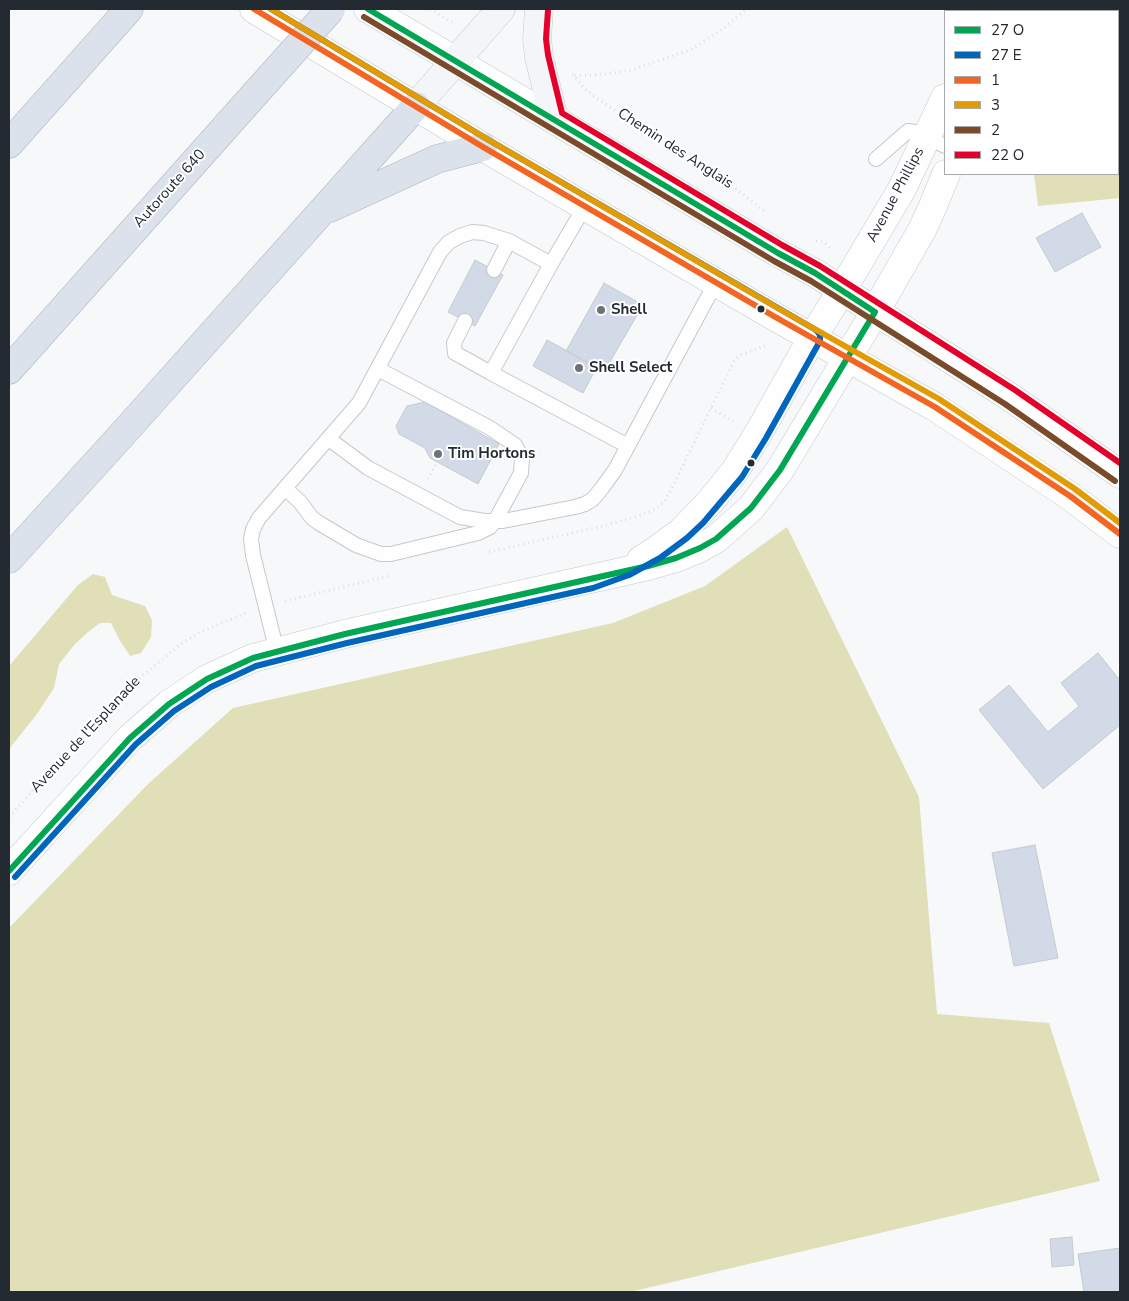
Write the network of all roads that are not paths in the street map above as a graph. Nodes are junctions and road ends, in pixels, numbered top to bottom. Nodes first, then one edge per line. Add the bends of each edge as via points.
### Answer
1 (254, 9) edge
2 (331, 9) edge
3 (368, 9) edge
4 (501, 9) edge
5 (539, 9) edge
6 (125, 14) edge
7 (455, 60) junction
8 (944, 105) edge
9 (416, 106) junction
10 (554, 119) junction
11 (936, 141) edge
12 (9, 144) edge
13 (483, 147) junction
14 (876, 159) dead end
15 (946, 175) edge
16 (585, 206) junction
17 (320, 213) junction
18 (509, 241) junction
19 (551, 264) junction
20 (494, 270) dead end
21 (716, 282) junction
22 (842, 290) junction
23 (875, 312) junction
24 (465, 321) dead end
25 (812, 338) junction
26 (847, 358) junction
27 (378, 369) junction
28 (9, 370) edge
29 (491, 373) junction
30 (329, 439) junction
31 (628, 446) junction
32 (1120, 474) edge
33 (286, 488) junction
34 (495, 521) junction
35 (1120, 534) edge
36 (9, 559) edge
37 (591, 579) junction
38 (277, 652) junction
39 (9, 871) edge

1 - 9 street
2 - 28 highway, Autoroute 640, bridge
3 - 7 street
4 - 7 main road
5 - 10 main road via 539,57
6 - 12 highway
7 - 9 main road
7 - 10 street
8 - 11 street, Avenue Phillips
9 - 13 street
9 - 17 highway
10 - 22 street
11 - 14 lane via 908,131
11 - 22 street, Avenue Phillips
13 - 16 street
13 - 17 highway via 437,159
15 - 23 street via 922,230
16 - 19 lane
16 - 21 street
17 - 36 highway
18 - 19 lane
18 - 20 lane
18 - 27 lane via 472,232 449,242 430,268
19 - 29 lane
21 - 25 street
21 - 31 lane
22 - 23 street
22 - 25 street
23 - 26 street
23 - 32 street via 1010,397
24 - 29 lane via 454,343 455,353
25 - 26 street
25 - 37 street via 746,453 696,517 655,551 625,567
26 - 35 street via 962,424 1070,496
26 - 37 street via 780,470 751,508 728,529 700,548 676,558
27 - 30 lane via 359,403
27 - 34 lane via 490,428 515,445 522,458 521,473
29 - 31 lane
30 - 33 lane
30 - 34 lane via 368,468 460,516
31 - 34 lane via 602,488 585,504
33 - 34 lane via 319,523 356,545 381,554 478,533
33 - 38 lane via 260,518 251,539
37 - 38 street
38 - 39 street via 253,658 207,679 169,704 111,758

